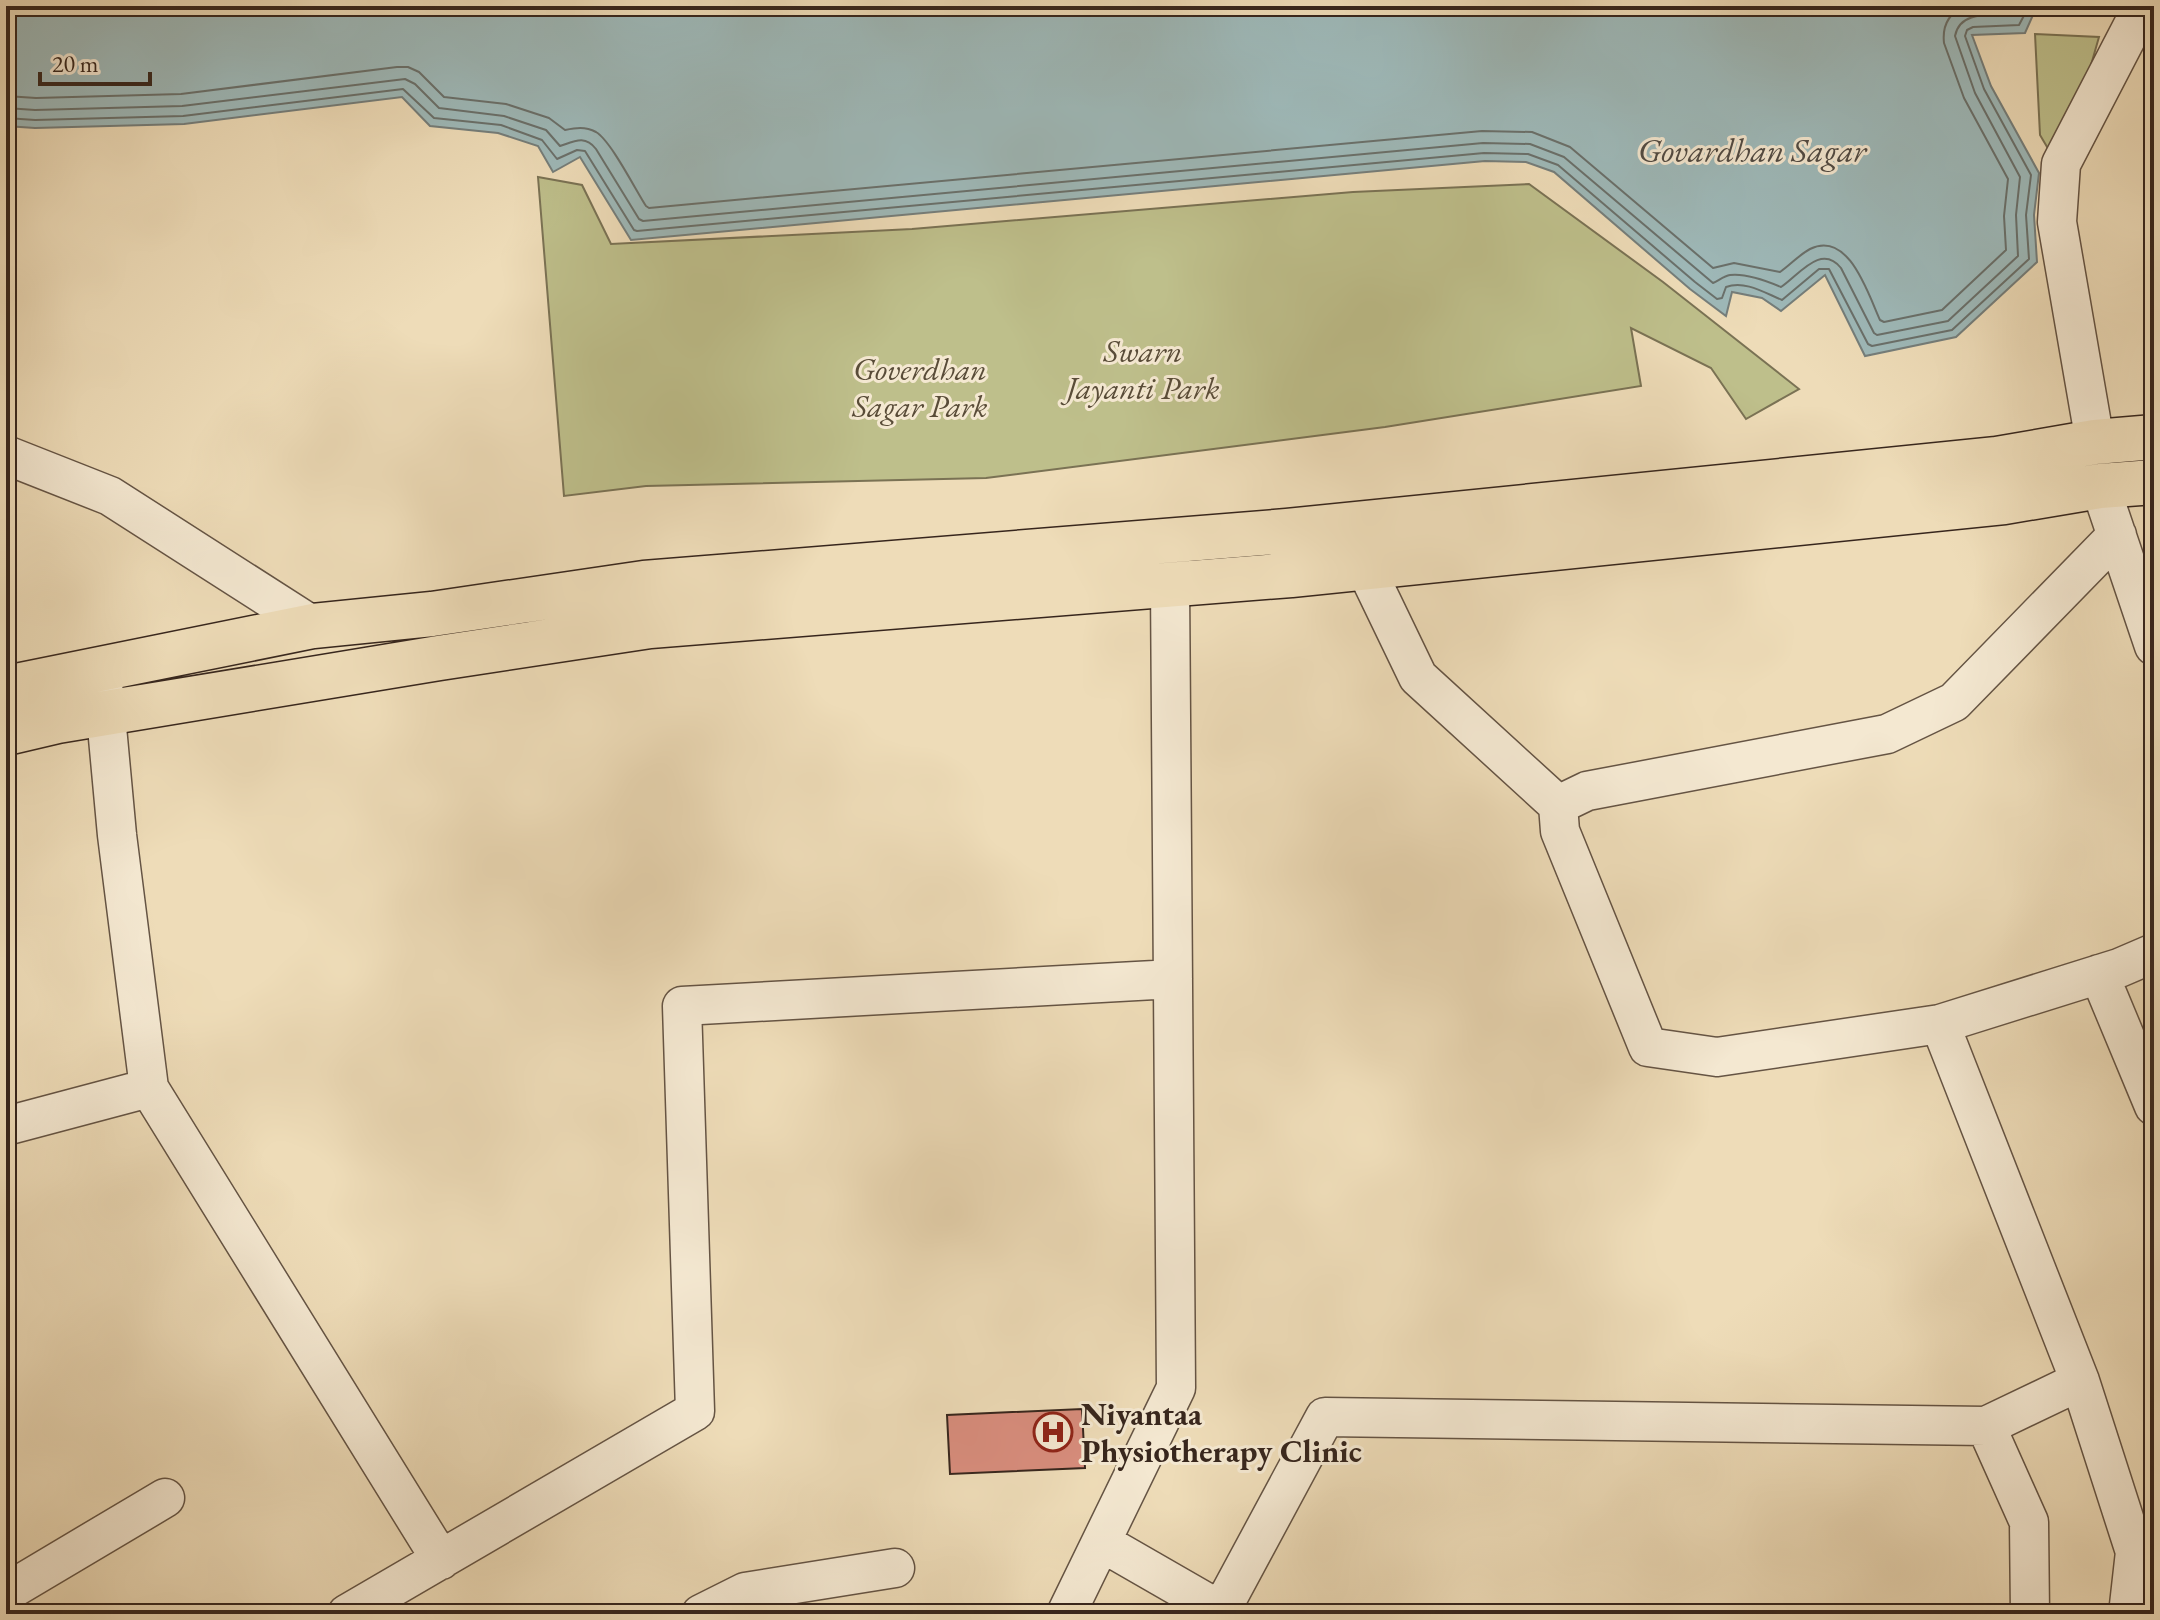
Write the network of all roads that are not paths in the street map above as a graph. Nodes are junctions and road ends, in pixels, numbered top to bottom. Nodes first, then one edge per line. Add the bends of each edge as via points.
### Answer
1 (2143, 6) edge
2 (2154, 437) edge
3 (2095, 442) junction
4 (6, 455) edge
5 (2154, 482) edge
6 (2100, 486) junction
7 (2117, 535) junction
8 (1365, 567) junction
9 (1170, 584) junction
10 (313, 626) junction
11 (2154, 646) edge
12 (103, 669) junction
13 (6, 688) edge
14 (105, 714) junction
15 (6, 733) edge
16 (1558, 805) junction
17 (2154, 953) edge
18 (2099, 974) junction
19 (1173, 979) junction
20 (1940, 1024) junction
21 (149, 1088) junction
22 (2154, 1106) edge
23 (6, 1126) edge
24 (2080, 1381) junction
25 (1986, 1426) junction
26 (165, 1498) dead end
27 (1101, 1542) junction
28 (441, 1560) junction
29 (895, 1568) dead end
30 (6, 1591) edge
31 (1220, 1613) edge
32 (347, 1614) edge
33 (701, 1614) edge
34 (1066, 1614) edge
35 (2030, 1614) edge
36 (2128, 1614) edge

1 - 3 street via 2061,164 2057,222
2 - 3 main road
3 - 10 main road via 1997,459 1287,531 644,583
4 - 10 street via 110,496
5 - 6 main road
6 - 7 street
6 - 8 main road via 2004,502
7 - 11 street
7 - 16 street via 1954,702 1887,734 1587,791
8 - 9 main road
8 - 16 street via 1418,677
9 - 14 main road via 650,626
9 - 19 street
10 - 12 main road
12 - 13 main road
12 - 14 street
14 - 15 main road
14 - 21 street
16 - 20 street via 1560,831 1648,1047 1717,1057
17 - 18 street
18 - 20 street
18 - 22 street
19 - 27 street via 1176,1388
19 - 28 street via 682,1006 695,1411
20 - 24 street
21 - 23 street
21 - 28 street
24 - 25 street
24 - 36 street via 2135,1552
25 - 31 street via 1325,1417
25 - 35 street via 2029,1522
26 - 30 street
27 - 31 street
27 - 34 street
28 - 32 street
29 - 33 street via 745,1592

